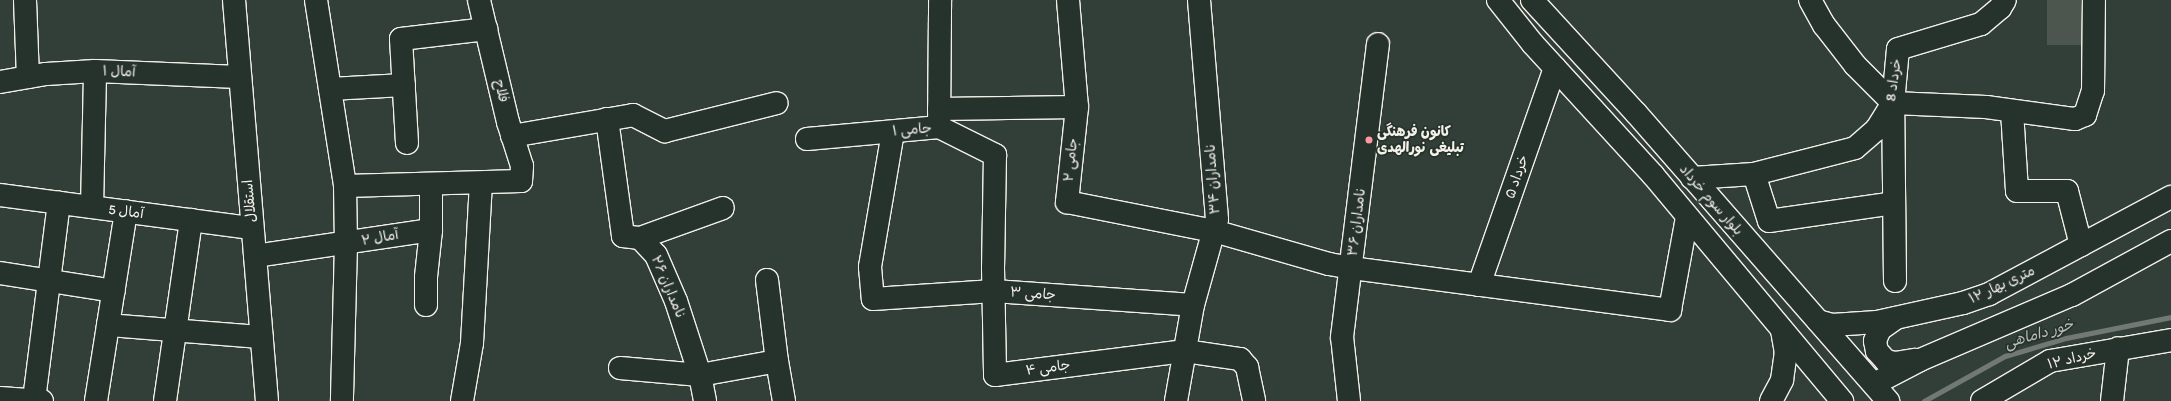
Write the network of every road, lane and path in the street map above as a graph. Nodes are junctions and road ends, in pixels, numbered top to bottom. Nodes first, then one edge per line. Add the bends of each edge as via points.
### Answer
1 (25, 0) edge
2 (234, 0) edge
3 (316, 0) edge
4 (479, 0) edge
5 (940, 0) edge
6 (1068, 0) edge
7 (1200, 0) edge
8 (1498, 0) edge
9 (1532, 0) edge
10 (1810, 0) edge
11 (2005, 0) edge
12 (2094, 0) edge
13 (486, 29) junction
14 (1378, 44) dead end
15 (1555, 68) junction
16 (94, 71) junction
17 (28, 77) junction
18 (239, 77) junction
19 (0, 82) edge
20 (404, 85) junction
21 (330, 88) junction
22 (777, 103) dead end
23 (1893, 103) junction
24 (1076, 106) junction
25 (2012, 111) junction
26 (1636, 113) junction
27 (939, 118) junction
28 (607, 119) junction
29 (1612, 130) junction
30 (892, 132) junction
31 (512, 136) junction
32 (806, 139) dead end
33 (407, 143) dead end
34 (1754, 174) junction
35 (1692, 178) junction
36 (481, 183) junction
37 (431, 185) junction
38 (345, 186) junction
39 (0, 196) edge
40 (2171, 197) edge
41 (59, 203) junction
42 (1894, 203) junction
43 (92, 207) junction
44 (722, 208) dead end
45 (126, 212) junction
46 (1687, 217) junction
47 (191, 220) junction
48 (252, 228) junction
49 (431, 230) junction
50 (1214, 231) junction
51 (640, 238) junction
52 (2171, 241) edge
53 (346, 244) junction
54 (2081, 245) junction
55 (255, 256) junction
56 (1352, 268) junction
57 (0, 272) edge
58 (48, 280) junction
59 (767, 280) dead end
60 (1895, 281) dead end
61 (1479, 285) junction
62 (114, 291) junction
63 (994, 291) junction
64 (426, 305) dead end
65 (1193, 305) junction
66 (1897, 317) junction
67 (1818, 321) junction
68 (108, 325) junction
69 (174, 330) junction
70 (1782, 331) junction
71 (262, 337) junction
72 (2171, 340) edge
73 (2118, 348) junction
74 (1185, 352) junction
75 (1928, 357) junction
76 (777, 361) junction
77 (620, 368) dead end
78 (700, 375) junction
79 (1883, 395) edge
80 (0, 398) edge
81 (38, 400) edge
82 (96, 401) edge
83 (165, 401) edge
84 (267, 401) edge
85 (342, 401) edge
86 (462, 401) edge
87 (705, 401) edge
88 (784, 401) edge
89 (1176, 401) edge
90 (1254, 401) edge
91 (1349, 401) edge
92 (1771, 401) edge
93 (1842, 401) edge
94 (1982, 401) edge
95 (2112, 401) edge

1 - 17 street
2 - 18 street, استقلال
3 - 21 street
4 - 13 street, فلاح
5 - 27 street, جامی ۱
6 - 24 street
7 - 50 street, نامداران ۳۴ via 1217,219
8 - 15 street, بلوار سوم خرداد
9 - 26 street, بلوار سوم خرداد
10 - 23 street via 1824,25 1855,65
11 - 23 street, خرداد 8 via 2000,8 1981,24 1898,49
12 - 25 street via 2092,91 2085,116 2075,119
13 - 20 street via 401,39
13 - 31 street, فلاح
14 - 56 street, نامداران ۳۶
15 - 29 street, بلوار سوم خرداد
15 - 61 street, خرداد ۵
16 - 17 street, آمال ۱
16 - 18 street, آمال ۱
16 - 43 street
17 - 19 street, آمال ۱
18 - 48 street, استقلال
20 - 21 street
20 - 33 street
21 - 38 street
22 - 28 street via 665,131 633,115
23 - 25 street
23 - 34 street, خرداد 8 via 1876,130 1855,148
23 - 42 street
24 - 27 street
24 - 50 street, جامی ۲ via 1067,202
25 - 54 street via 2016,191 2067,191
26 - 29 street
26 - 35 street, بلوار سوم خرداد
27 - 30 street, جامی ۱
27 - 63 street via 995,155
28 - 31 street
28 - 51 street via 623,236
29 - 46 street, بلوار سوم خرداد
30 - 32 street, جامی ۱
30 - 63 street, جامی ۳ via 870,267 873,299
31 - 36 street, فلاح via 522,166 521,182
34 - 35 street, خرداد 8
34 - 42 street via 1769,221
35 - 67 street, بلوار سوم خرداد
36 - 37 street
36 - 86 street via 472,342
37 - 38 street
37 - 49 street
38 - 53 street
39 - 41 street, آمال 5
40 - 54 street, ۱۲ متری بهار
41 - 43 street, آمال 5
41 - 58 street
42 - 60 street
43 - 45 street, آمال 5
44 - 51 street
45 - 47 street, آمال 5
45 - 62 street
46 - 61 street via 1670,310
46 - 70 street, بلوار سوم خرداد
47 - 48 street, آمال 5
47 - 69 street
48 - 55 street, استقلال
49 - 53 street, آمال ۲
49 - 64 street
50 - 56 street via 1329,264
50 - 65 street, نامداران ۳۴
51 - 78 street, نامداران ۲۶ via 656,255 676,302
52 - 75 street via 2072,295
53 - 55 street, آمال ۲
53 - 85 street
54 - 66 street, ۱۲ متری بهار via 1989,294 1942,309
55 - 71 street, استقلال
56 - 61 street
56 - 91 street, نامداران ۳۶ via 1342,337
57 - 58 street
58 - 62 street
58 - 81 street
59 - 76 street
62 - 68 street
63 - 65 street, جامی ۳
63 - 74 street, جامی ۴ via 995,375
65 - 74 street, نامداران ۳۴
66 - 67 street, ۱۲ متری بهار via 1852,325 1832,325
66 - 75 street via 1880,329 1875,341 1877,351 1886,361 1895,363
67 - 79 street, بلوار سوم خرداد
68 - 69 street
68 - 82 street
69 - 71 street
69 - 83 street
70 - 92 street via 1786,353 1782,380
70 - 93 street, بلوار سوم خرداد
71 - 84 street, استقلال
72 - 73 street, خرداد ۱۲
73 - 94 street, خرداد ۱۲ via 2050,361
73 - 95 street
74 - 89 street, نامداران ۳۴
74 - 90 street via 1240,359 1247,367
75 - 79 street
76 - 78 street
76 - 88 street
77 - 78 street
78 - 87 street, نامداران ۲۶
80 - 81 street

